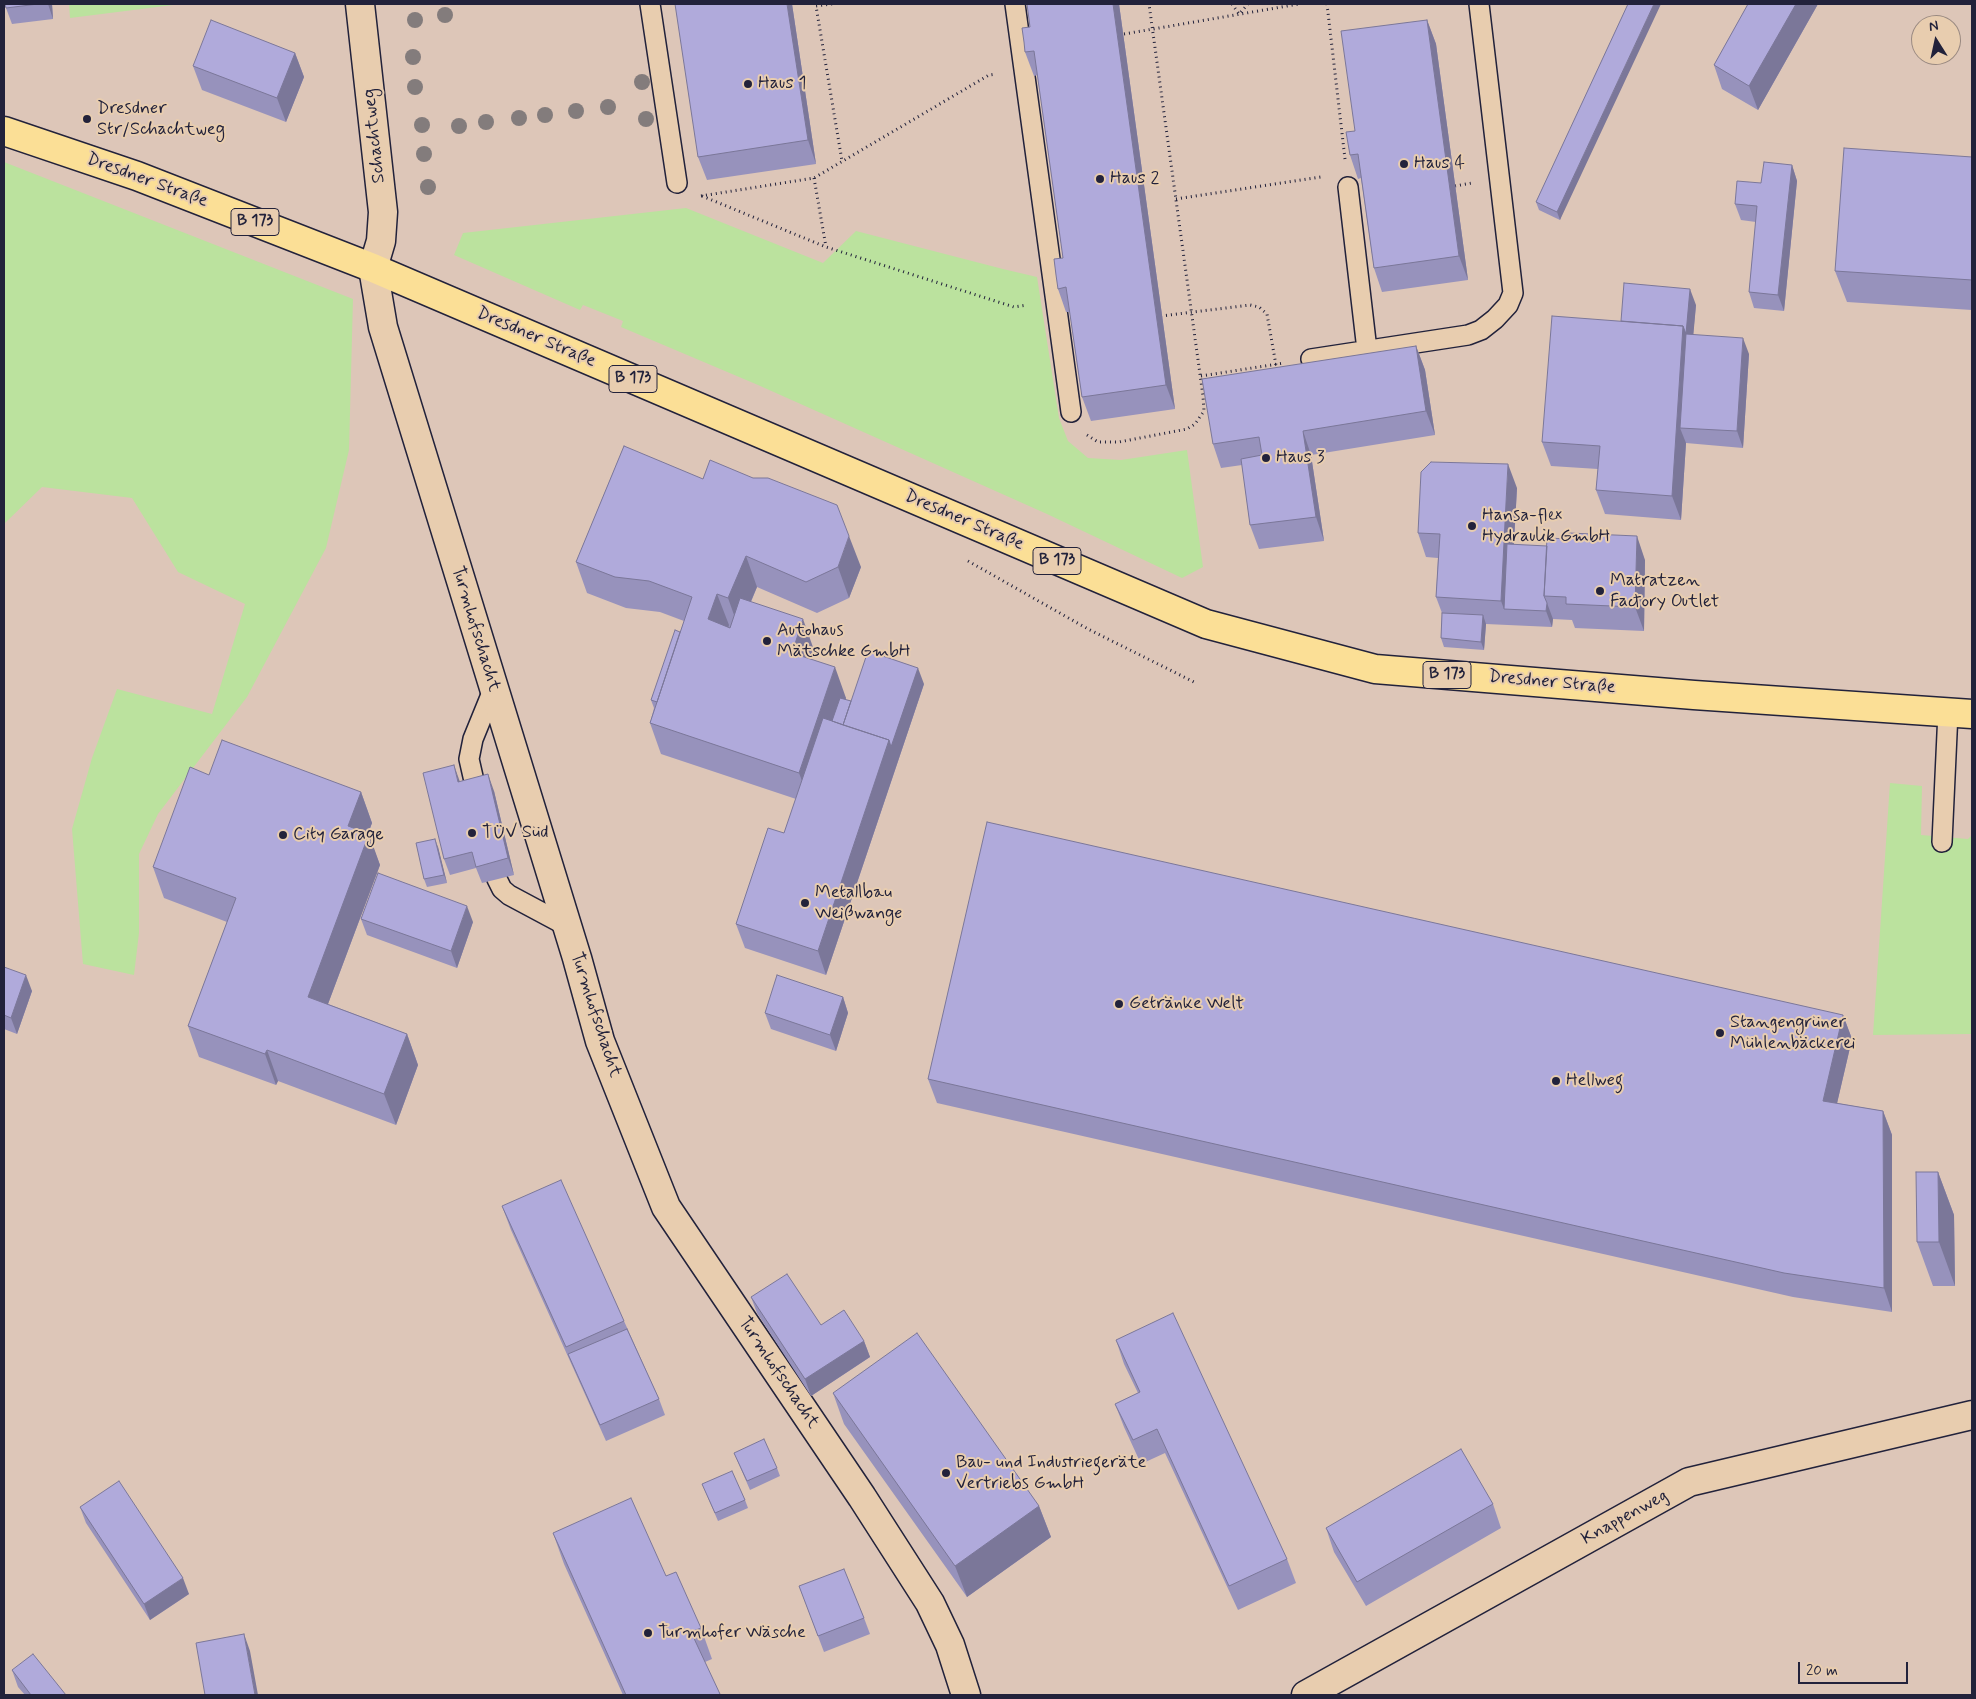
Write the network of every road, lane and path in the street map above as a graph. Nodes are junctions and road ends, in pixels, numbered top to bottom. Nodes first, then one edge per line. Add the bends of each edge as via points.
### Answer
1 (360, 4) edge
2 (650, 4) edge
3 (832, 4) edge
4 (1015, 4) edge
5 (1149, 4) edge
6 (1232, 4) edge
7 (1248, 4) edge
8 (1299, 4) edge
9 (1327, 4) edge
10 (1479, 4) edge
11 (1239, 14) junction
12 (1153, 30) junction
13 (1124, 34) dead end
14 (989, 75) dead end
15 (4, 131) edge
16 (842, 161) junction
17 (814, 178) junction
18 (1347, 180) junction
19 (677, 182) joint
20 (702, 196) junction
21 (1176, 198) junction
22 (826, 247) junction
23 (373, 268) junction
24 (1028, 305) dead end
25 (1192, 311) junction
26 (1161, 316) dead end
27 (1367, 350) junction
28 (1311, 359) joint
29 (1276, 364) junction
30 (1278, 373) edge
31 (1201, 376) junction
32 (1071, 412) joint
33 (965, 559) dead end
34 (1196, 683) dead end
35 (493, 690) junction
36 (1960, 713) edge
37 (484, 823) edge
38 (488, 841) edge
39 (1942, 842) dead end
40 (567, 926) junction
41 (1972, 1416) edge
42 (966, 1695) edge
43 (1306, 1695) edge

1 - 23 street, Schachtweg via 384,212 381,241
2 - 19 lane
3 - 16 path via 816,6
4 - 32 lane
5 - 12 path
6 - 11 path
7 - 11 path
8 - 11 path
9 - 18 path
10 - 27 lane via 1513,293 1508,305 1481,330 1468,335
11 - 12 path
12 - 13 path
12 - 21 path
14 - 16 path
15 - 23 main road, Dresdner Straße / B 173 via 137,176
16 - 17 path
17 - 20 path
17 - 22 path
18 - 21 path
18 - 27 lane
19 - 20 path
20 - 22 path
21 - 25 path
22 - 24 path via 1014,307
23 - 35 street, Turmhofschacht via 383,327
23 - 36 main road, Dresdner Straße / B 173 via 1206,624 1376,669
25 - 26 path
25 - 29 path via 1250,305 1259,307 1267,314
25 - 31 path
27 - 28 lane
28 - 29 path
29 - 30 path
29 - 31 path
31 - 32 path via 1204,411 1187,429 1119,442 1098,442 1082,432
33 - 34 path via 1088,629
35 - 37 lane via 473,739 469,759
35 - 40 street, Turmhofschacht
36 - 39 lane
38 - 40 lane via 502,889 509,896
40 - 42 street, Turmhofschacht via 600,1041 666,1207 930,1603 950,1645
41 - 43 street, Knappenweg via 1689,1482

